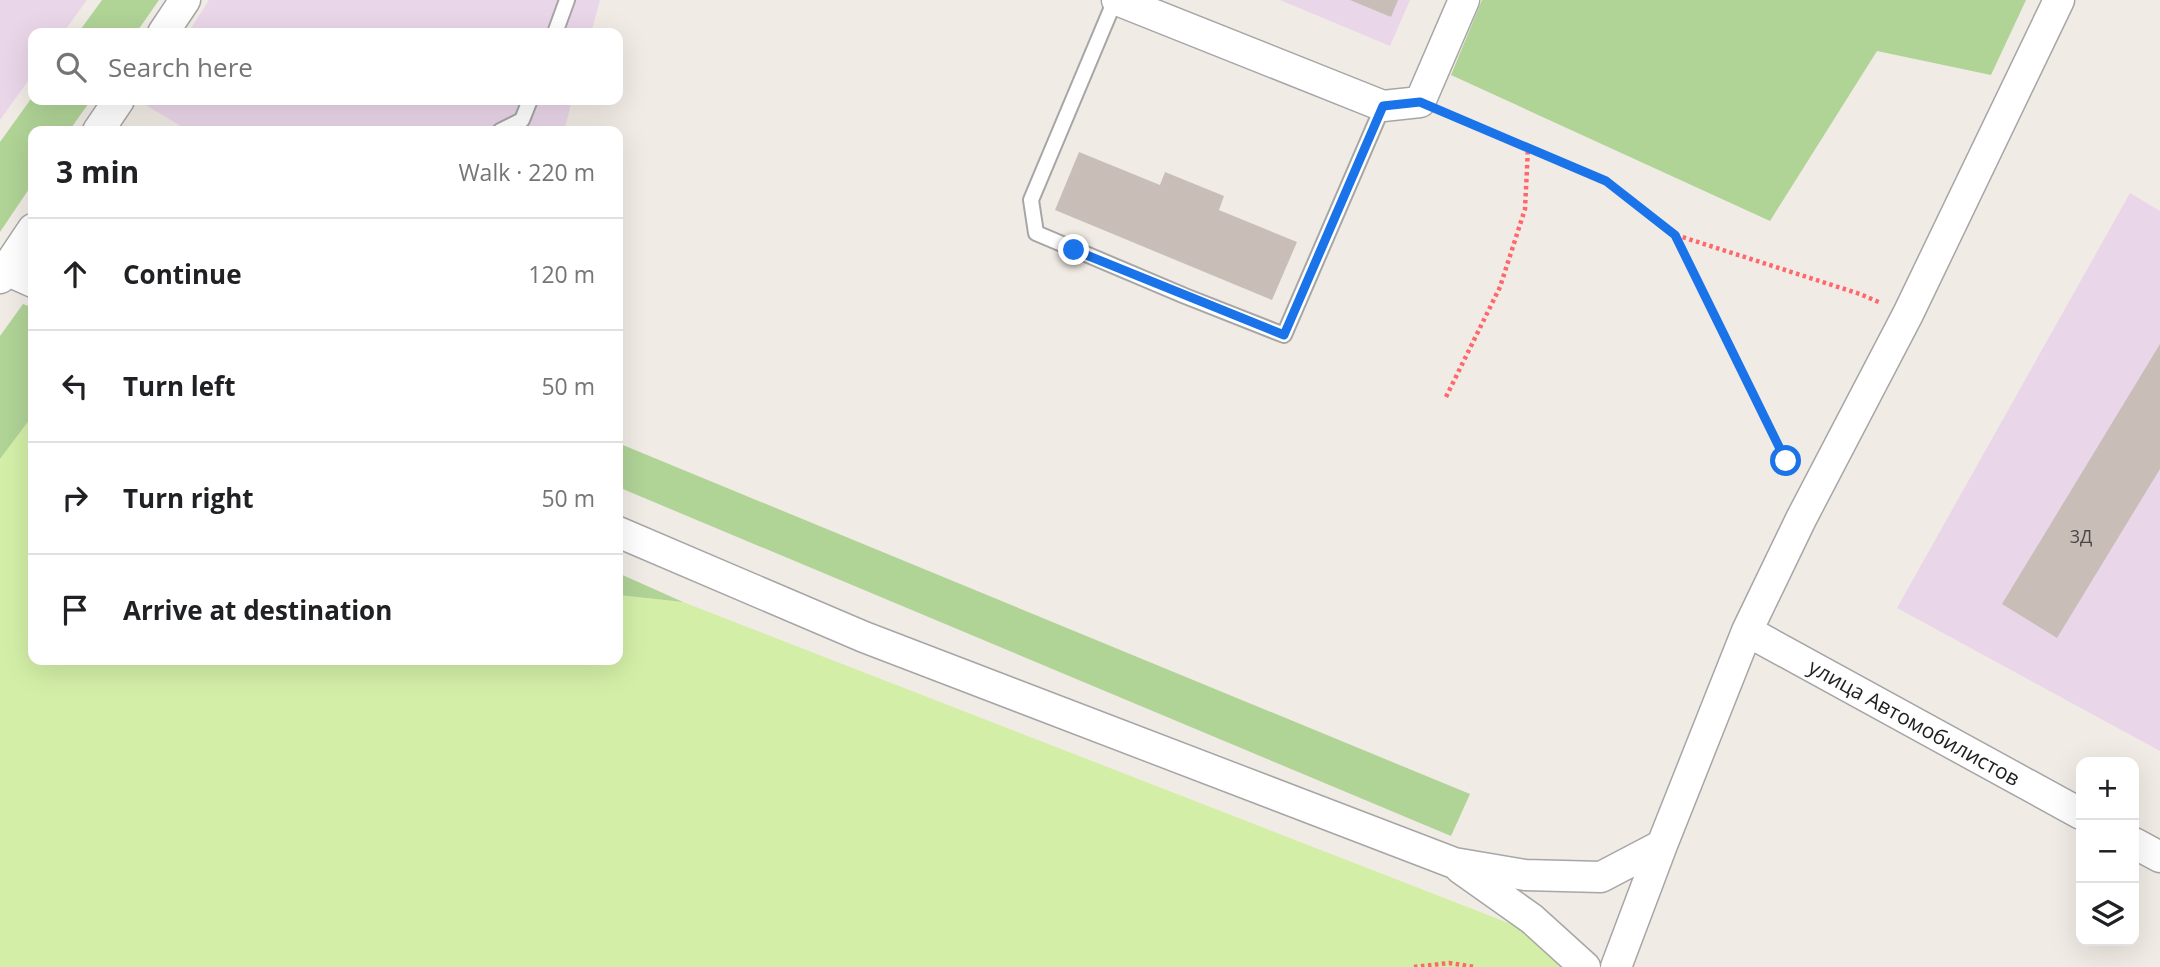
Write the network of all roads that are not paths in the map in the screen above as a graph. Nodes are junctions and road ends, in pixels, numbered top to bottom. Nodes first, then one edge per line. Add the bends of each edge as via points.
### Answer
1 (185, 0) edge
2 (567, 0) edge
3 (1116, 0) edge
4 (1464, 0) edge
5 (2059, 0) edge
6 (166, 28) edge
7 (557, 28) edge
8 (116, 105) edge
9 (528, 105) edge
10 (1383, 106) junction
11 (101, 126) edge
12 (510, 126) edge
13 (28, 236) edge
14 (3, 274) edge
15 (28, 281) edge
16 (623, 534) edge
17 (1747, 631) junction
18 (2076, 811) edge
19 (1662, 845) junction
20 (2139, 846) edge
21 (2160, 857) edge
22 (1454, 863) junction
23 (1585, 967) edge
24 (1616, 967) edge

1 - 6 street
2 - 7 lane
3 - 10 street
3 - 10 lane via 1031,201 1036,233 1185,296 1284,335
4 - 10 street via 1420,102
5 - 17 street via 1908,314
8 - 11 street
9 - 12 lane via 522,120
13 - 14 street
14 - 15 street
16 - 22 street via 864,637
17 - 18 street, улица Автомобилистов
17 - 19 street
19 - 22 street via 1601,877 1525,875
19 - 24 street
20 - 21 street
22 - 23 street via 1532,919

